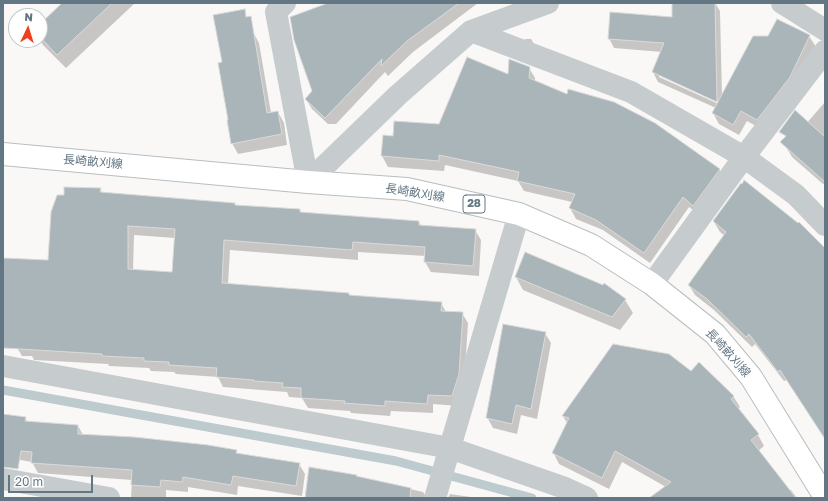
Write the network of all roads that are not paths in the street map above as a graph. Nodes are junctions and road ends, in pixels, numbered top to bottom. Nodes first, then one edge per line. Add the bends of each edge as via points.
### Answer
1 (285, 3) edge
2 (548, 3) edge
3 (782, 3) edge
4 (825, 30) edge
5 (471, 31) junction
6 (825, 51) edge
7 (3, 154) edge
8 (744, 157) junction
9 (308, 182) junction
10 (519, 214) junction
11 (825, 225) edge
12 (652, 284) junction
13 (3, 366) edge
14 (449, 452) junction
15 (3, 478) edge
16 (436, 495) edge
17 (825, 497) edge
18 (109, 498) edge
19 (587, 498) edge

1 - 9 street via 276,12
2 - 5 street
3 - 4 street
5 - 8 street via 631,92
5 - 9 street via 398,95
6 - 8 street
7 - 9 main road, 長崎畝刈線 / 28
8 - 11 street via 796,195
8 - 12 street
9 - 10 main road, 長崎畝刈線 / 28 via 407,189
10 - 12 main road, 長崎畝刈線 / 28 via 591,245
10 - 14 street
12 - 17 main road, 長崎畝刈線 / 28 via 714,334 751,377
13 - 14 street
14 - 16 street
14 - 19 street via 565,488
15 - 18 street

